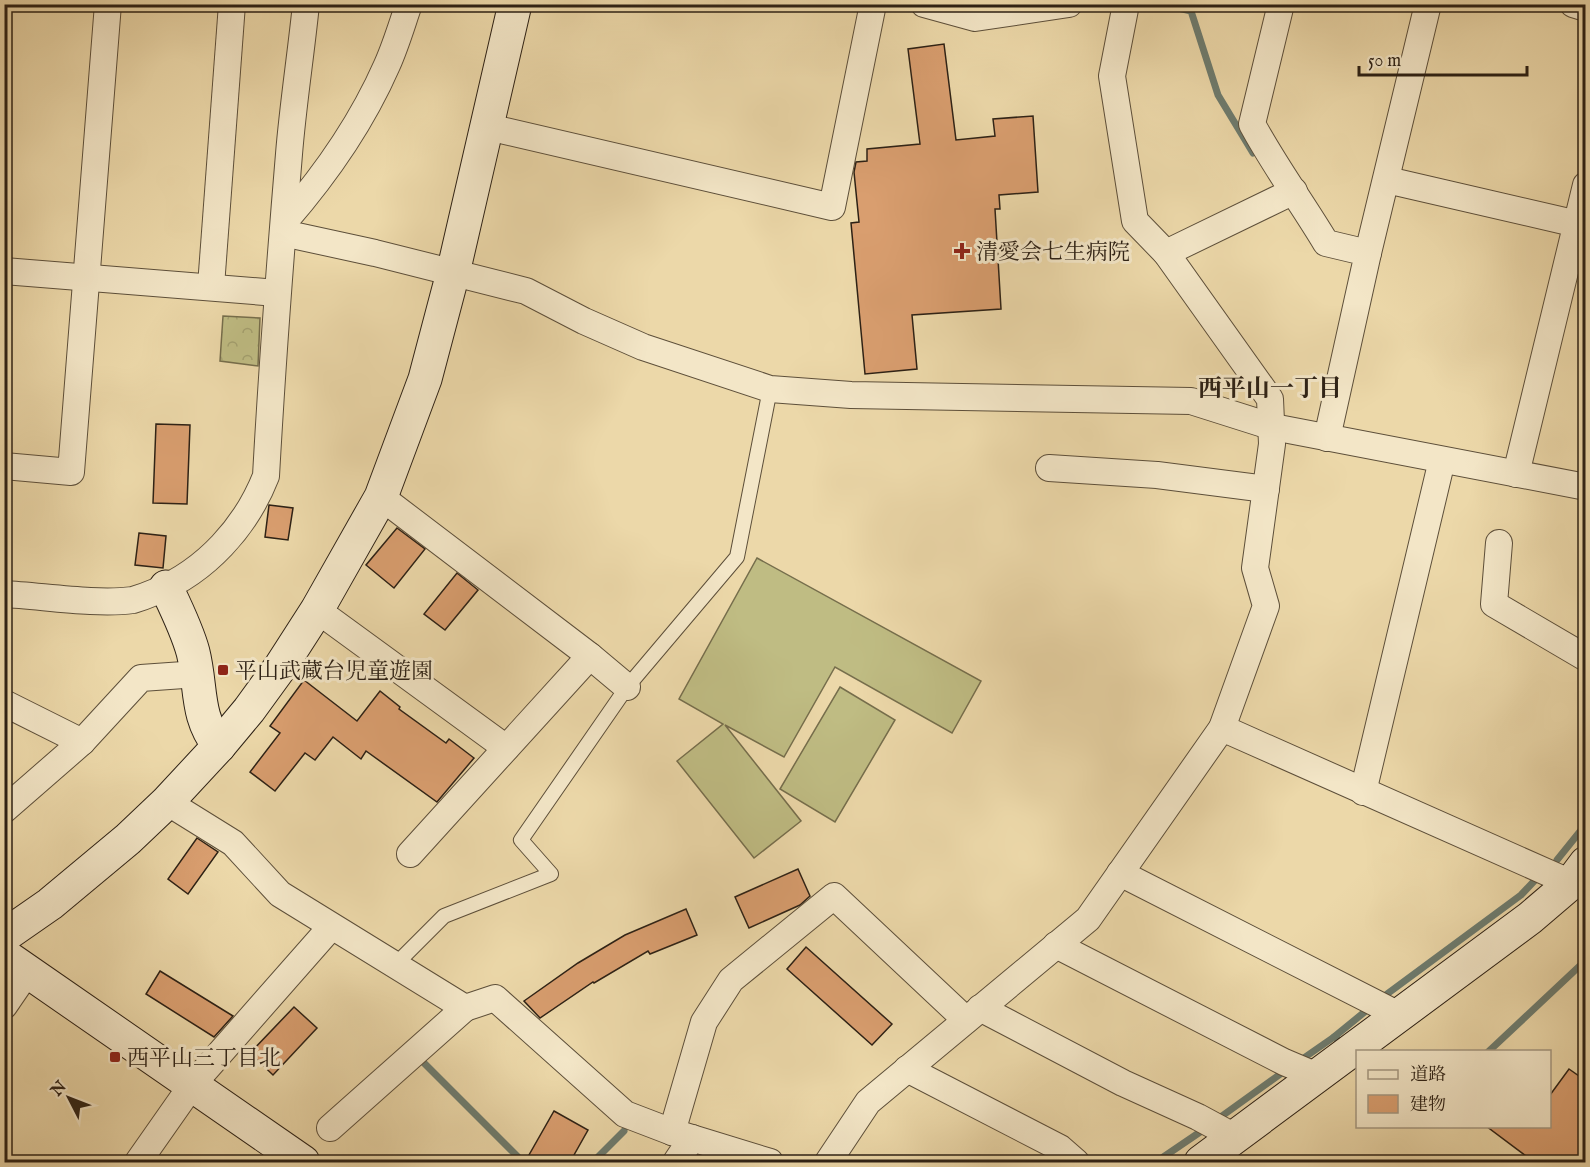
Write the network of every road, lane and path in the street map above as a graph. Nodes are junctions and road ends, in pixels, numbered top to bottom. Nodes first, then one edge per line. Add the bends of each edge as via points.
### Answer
1 (108, 4) edge
2 (232, 4) edge
3 (306, 4) edge
4 (409, 4) edge
5 (515, 4) edge
6 (924, 4) edge
7 (1069, 4) edge
8 (1126, 4) edge
9 (1281, 4) edge
10 (1428, 4) edge
11 (1573, 4) edge
12 (866, 6) edge
13 (1586, 8) edge
14 (488, 127) junction
15 (1387, 180) junction
16 (1586, 185) edge
17 (1294, 191) junction
18 (1581, 225) edge
19 (284, 227) junction
20 (1166, 253) junction
21 (1368, 253) junction
22 (4, 271) edge
23 (453, 273) junction
24 (87, 277) junction
25 (211, 286) junction
26 (277, 293) junction
27 (770, 389) junction
28 (1273, 427) junction
29 (1327, 438) junction
30 (1443, 460) junction
31 (4, 466) edge
32 (1049, 468) dead end
33 (1516, 474) junction
34 (1586, 487) edge
35 (1266, 489) junction
36 (381, 497) junction
37 (1499, 543) dead end
38 (166, 587) junction
39 (4, 594) edge
40 (317, 610) junction
41 (590, 656) junction
42 (1586, 658) edge
43 (198, 674) junction
44 (627, 687) junction
45 (4, 703) edge
46 (1222, 728) junction
47 (82, 742) junction
48 (219, 746) junction
49 (506, 748) junction
50 (1363, 792) junction
51 (167, 802) junction
52 (4, 810) edge
53 (410, 854) dead end
54 (1120, 873) junction
55 (1578, 873) edge
56 (331, 927) junction
57 (4, 936) edge
58 (1056, 945) junction
59 (16, 963) edge
60 (395, 965) junction
61 (4, 1006) edge
62 (465, 1008) junction
63 (973, 1014) junction
64 (1399, 1016) junction
65 (907, 1069) junction
66 (1300, 1069) junction
67 (192, 1085) junction
68 (1217, 1127) junction
69 (330, 1128) dead end
70 (682, 1135) junction
71 (298, 1161) edge
72 (138, 1162) edge
73 (676, 1162) edge
74 (770, 1162) edge
75 (828, 1162) edge
76 (1076, 1162) edge
77 (1201, 1162) edge

1 - 24 street
2 - 25 street
3 - 19 street
4 - 19 street via 387,65 351,132
5 - 14 street
6 - 7 street via 975,18
8 - 20 street via 1112,76 1135,221
9 - 17 street via 1252,124
10 - 15 street
11 - 13 street
12 - 14 street via 832,207
14 - 23 street
15 - 18 street
15 - 21 street
16 - 18 street
17 - 20 street
17 - 21 street via 1326,243
18 - 33 street
19 - 23 street
19 - 26 street
20 - 28 street via 1270,399
21 - 29 street
22 - 24 street
23 - 27 street via 526,291 643,347
23 - 36 street via 425,379
24 - 25 street
24 - 31 street via 71,472
25 - 26 street
26 - 38 street via 266,476 247,516 226,542 193,571
27 - 28 street via 851,395 1191,401
27 - 44 lane via 737,557
28 - 29 street
28 - 35 street
29 - 30 street
30 - 33 street
30 - 50 street
32 - 35 street via 1157,475
33 - 34 street
35 - 46 street via 1255,568 1266,606
36 - 40 street
36 - 41 street
37 - 42 street via 1494,604
38 - 39 street via 116,602
38 - 43 street
40 - 48 street via 281,666
40 - 49 street
41 - 44 street
41 - 49 street
43 - 47 street via 141,678
43 - 48 street via 200,709
44 - 60 lane via 521,840 551,874 444,916
45 - 47 street
46 - 50 street
46 - 54 street
47 - 52 street
48 - 51 street
49 - 53 street
50 - 55 street
51 - 56 street via 233,843 280,894
51 - 57 street via 90,872
54 - 58 street via 1088,919
54 - 64 street
55 - 64 street via 1530,918
56 - 60 street
56 - 67 street
58 - 63 street
58 - 66 street
59 - 61 street
59 - 67 street
60 - 62 street
62 - 69 street
62 - 70 street via 495,998 625,1114
63 - 65 street
63 - 68 street
63 - 70 street via 834,896 731,981 704,1022
64 - 66 street
65 - 75 street via 868,1101
65 - 76 street via 1060,1148
66 - 68 street
67 - 71 street
67 - 72 street
68 - 77 street
70 - 73 street
70 - 74 street

